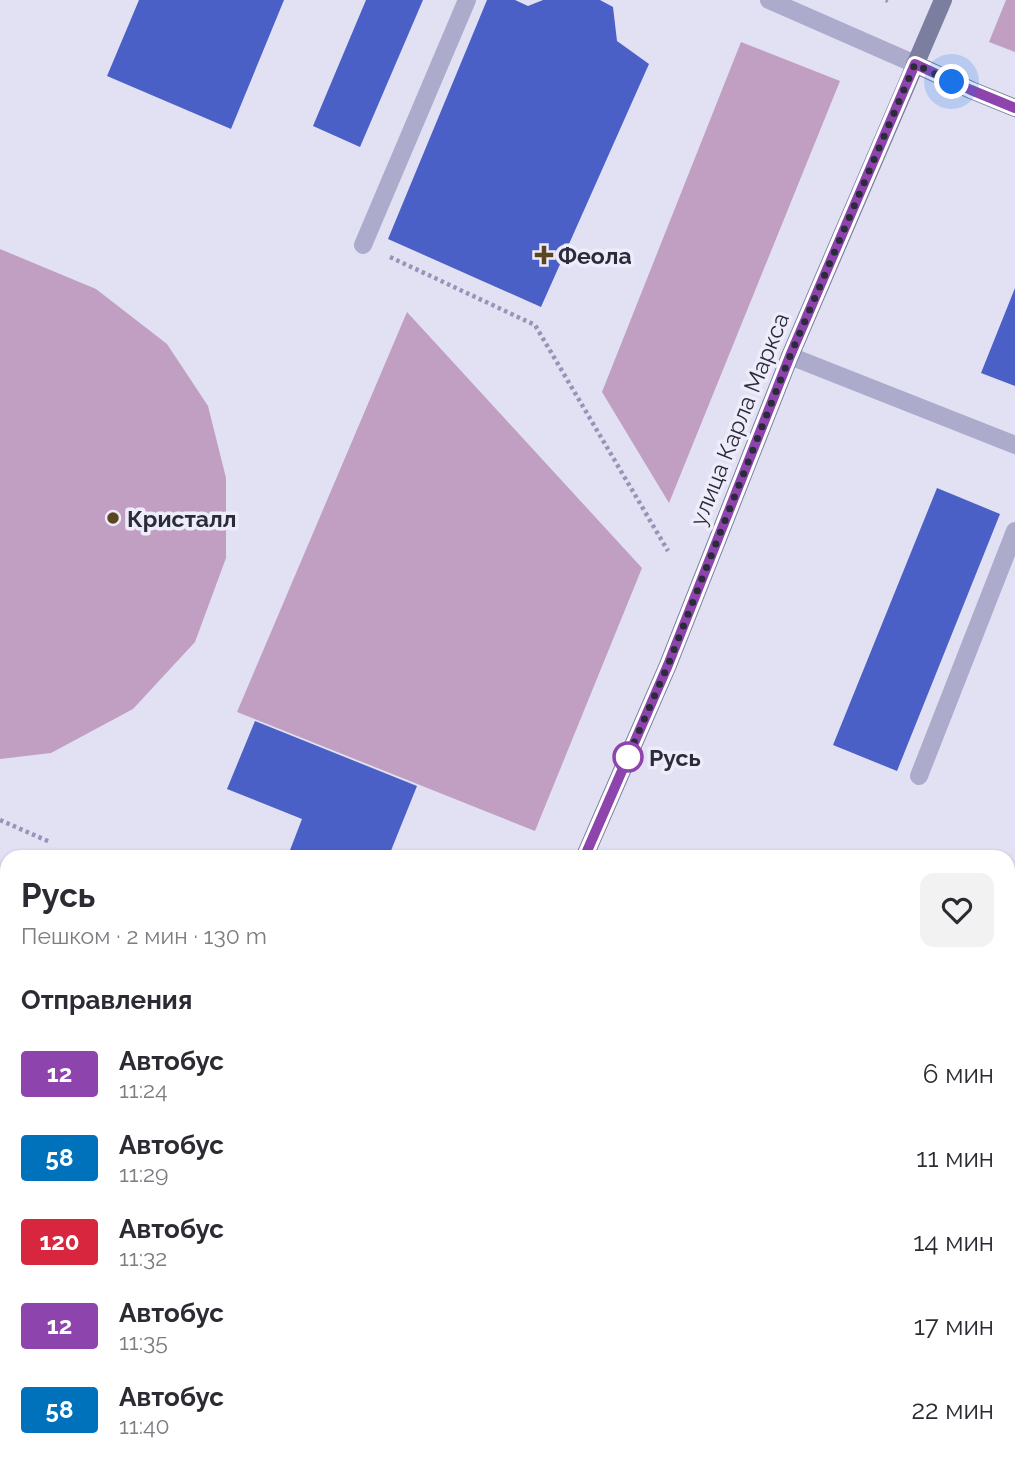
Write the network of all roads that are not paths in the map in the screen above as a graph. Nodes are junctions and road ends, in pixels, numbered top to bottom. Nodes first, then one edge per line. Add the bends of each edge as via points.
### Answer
1 (467, 0) edge
2 (769, 0) edge
3 (943, 0) edge
4 (915, 64) junction
5 (1015, 108) edge
6 (363, 245) road end
7 (790, 356) junction
8 (1015, 445) edge
9 (1015, 531) edge
10 (919, 776) dead end
11 (587, 850) edge

1 - 6 lane
2 - 4 lane
3 - 4 main road, улица Карла Маркса
4 - 5 main road
4 - 7 main road, улица Карла Маркса
7 - 8 lane
7 - 11 main road, улица Карла Маркса via 668,665
9 - 10 lane

